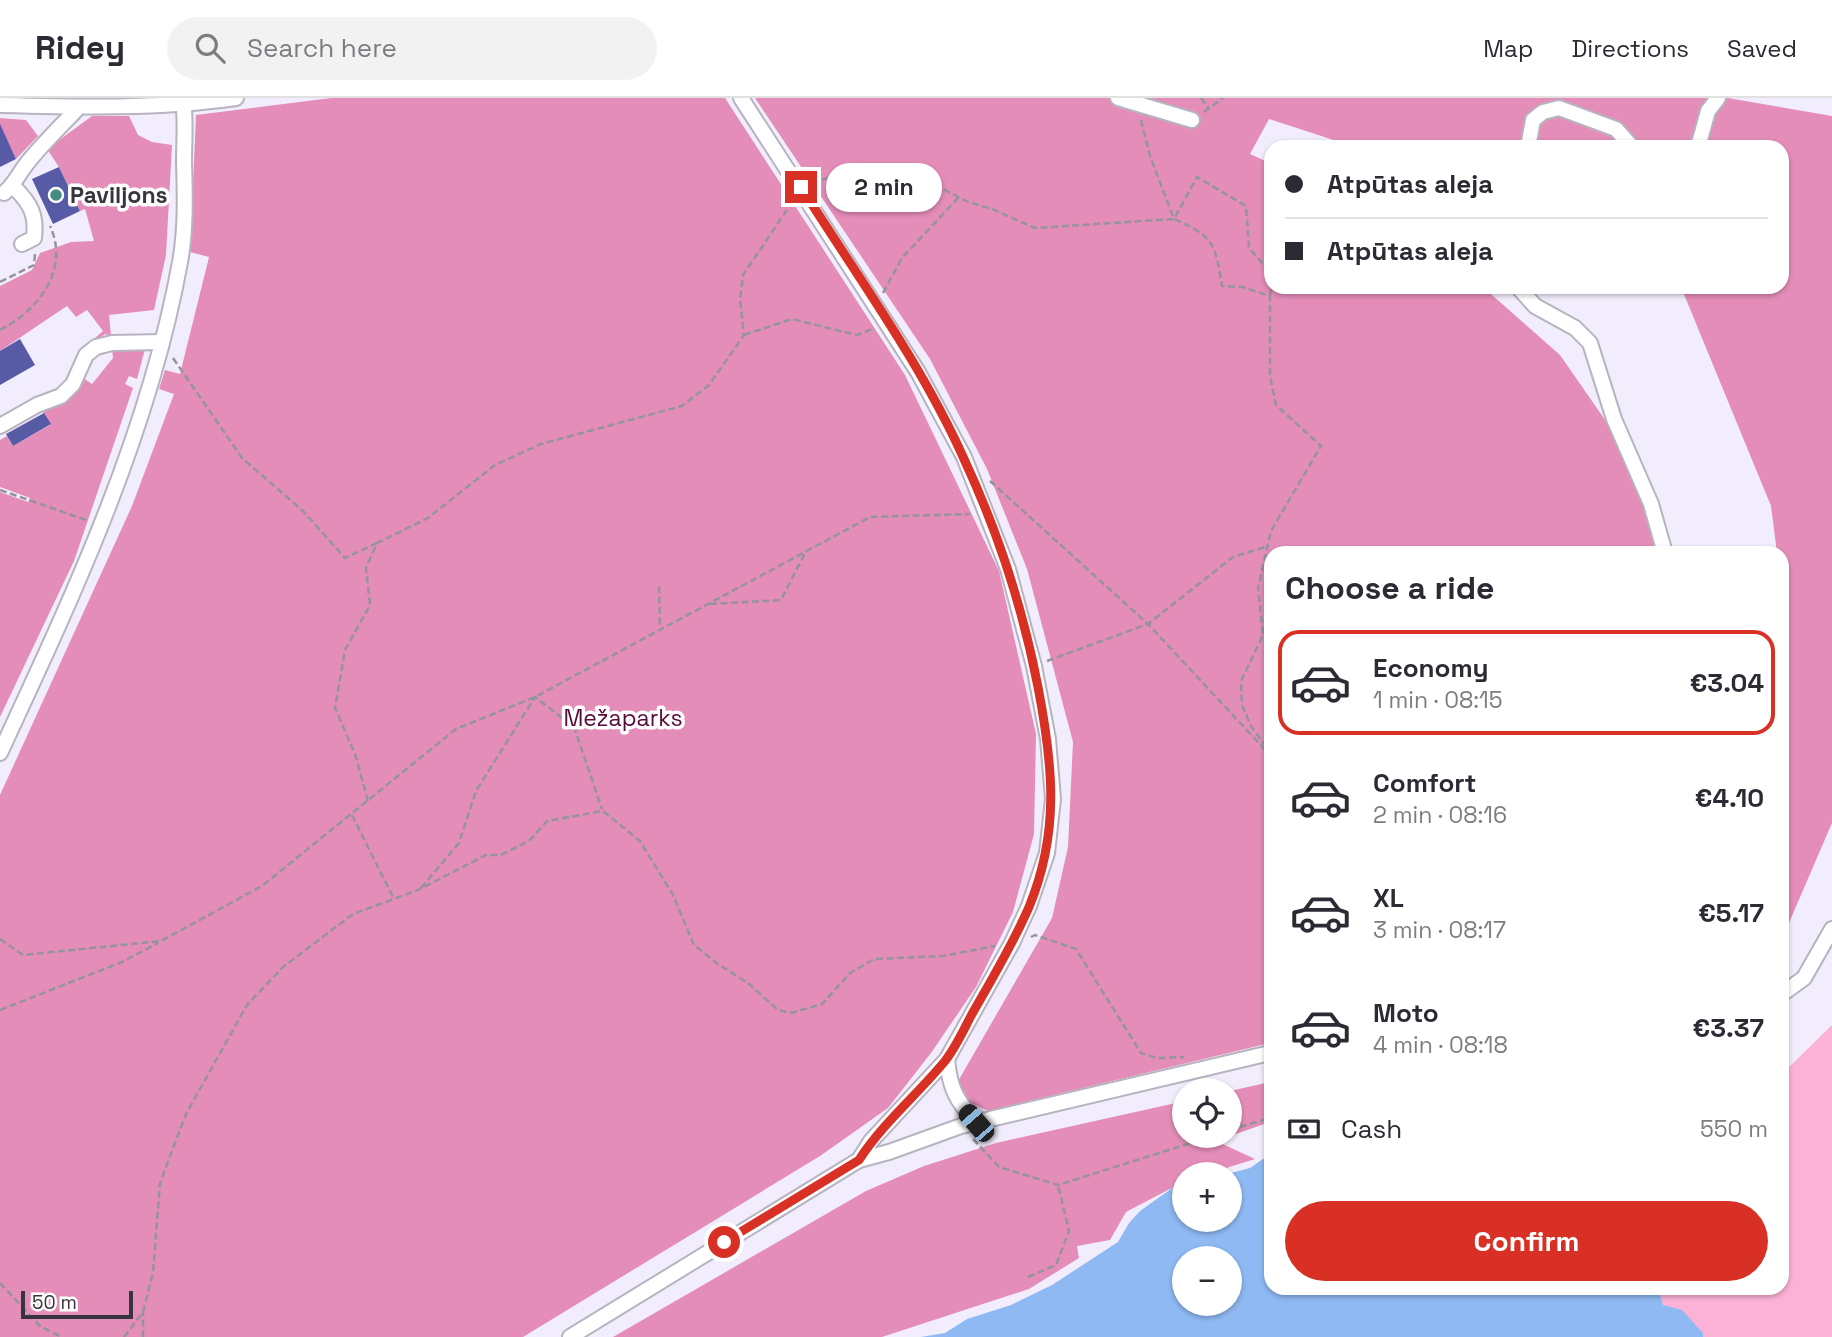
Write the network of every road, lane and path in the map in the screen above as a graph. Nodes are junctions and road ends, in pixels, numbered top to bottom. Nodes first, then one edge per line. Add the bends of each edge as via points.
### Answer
1 (236, 98) edge
2 (741, 98) edge
3 (1118, 98) edge
4 (1200, 98) edge
5 (1223, 98) edge
6 (1718, 98) edge
7 (183, 102) edge
8 (1136, 104) junction
9 (0, 105) edge
10 (79, 107) junction
11 (1209, 108) junction
12 (1192, 120) joint
13 (1529, 140) edge
14 (1626, 140) edge
15 (1700, 140) edge
16 (801, 187) junction
17 (959, 197) junction
18 (1174, 219) junction
19 (28, 241) joint
20 (56, 258) dead end
21 (1264, 265) edge
22 (0, 282) edge
23 (1524, 294) edge
24 (1270, 296) joint
25 (876, 306) junction
26 (887, 323) junction
27 (0, 330) edge
28 (744, 335) junction
29 (162, 342) junction
30 (0, 426) edge
31 (984, 476) dead end
32 (0, 490) edge
33 (987, 514) junction
34 (100, 525) junction
35 (377, 543) junction
36 (1266, 546) edge
37 (1663, 546) edge
38 (1264, 548) edge
39 (806, 551) junction
40 (1264, 557) edge
41 (659, 586) dead end
42 (709, 604) junction
43 (1148, 624) junction
44 (660, 630) junction
45 (1034, 666) junction
46 (535, 697) junction
47 (1264, 745) edge
48 (1264, 748) edge
49 (0, 753) edge
50 (368, 801) junction
51 (603, 811) junction
52 (352, 815) junction
53 (418, 890) junction
54 (394, 900) junction
55 (1832, 929) edge
56 (0, 939) edge
57 (161, 941) junction
58 (1012, 943) junction
59 (1789, 988) edge
60 (0, 1010) edge
61 (1264, 1054) edge
62 (1184, 1057) dead end
63 (947, 1059) junction
64 (1264, 1120) edge
65 (976, 1123) junction
66 (961, 1126) junction
67 (1242, 1126) edge
68 (1175, 1148) edge
69 (859, 1160) junction
70 (1058, 1185) junction
71 (1028, 1278) dead end
72 (0, 1283) edge
73 (143, 1312) junction
74 (62, 1337) edge
75 (124, 1337) edge
76 (143, 1337) edge
77 (569, 1337) edge

1 - 7 street
2 - 16 street
3 - 8 street
4 - 11 path
5 - 11 path
6 - 15 street via 1708,111
7 - 10 street
7 - 29 street via 181,260
8 - 12 street
8 - 18 path
9 - 10 street
10 - 19 street via 8,190 31,204 36,223
11 - 12 path
13 - 14 street via 1533,120 1559,108 1616,129
16 - 17 path via 841,174 894,172 926,180
16 - 25 street
16 - 28 path via 743,275
17 - 18 path via 1035,228
17 - 25 path via 902,258
18 - 21 path via 1197,177 1246,205 1250,248
18 - 24 path via 1201,231 1216,249 1222,286
19 - 22 path via 34,265
20 - 27 path via 37,304
23 - 37 street via 1590,343
24 - 36 path via 1270,376 1276,405 1321,446
25 - 26 street
26 - 28 path via 857,335 792,319
26 - 33 street via 964,457
28 - 35 path via 709,385 682,407 541,444 495,465 428,518
29 - 30 street via 112,342 96,347 61,396
29 - 34 street via 134,437
29 - 35 path via 242,458 303,511 345,558
31 - 43 path
32 - 34 path
33 - 39 path via 870,517
33 - 45 street via 1008,569
34 - 49 street
35 - 50 path via 366,568 370,605 345,650 335,708
38 - 43 path via 1233,557
39 - 42 path
39 - 42 path via 781,600
40 - 47 path via 1258,587 1263,635 1241,681 1242,705
41 - 44 path
42 - 44 path
43 - 45 path
43 - 48 path
44 - 46 path
45 - 58 street via 1048,739 1053,799 1047,853
46 - 50 path via 456,729
46 - 51 path via 574,727
46 - 53 path via 477,791 459,843
50 - 52 path
51 - 53 path via 547,821 529,841 501,855 486,855
51 - 58 path via 640,841 673,895 694,944 778,1010 792,1013 821,1004 850,973 874,960 943,956
52 - 54 path
52 - 57 path via 262,886
53 - 54 path
54 - 73 path via 354,914 284,967 247,1005 186,1114 160,1182 153,1273
55 - 59 street via 1804,978
56 - 57 path via 23,955
57 - 60 path via 122,962
58 - 62 path via 1035,935 1076,949 1141,1053
58 - 63 street
61 - 65 street
63 - 65 street via 955,1099
63 - 69 street
64 - 67 path
65 - 66 street
66 - 69 street
66 - 70 path via 999,1167
68 - 70 path
69 - 77 street
70 - 71 path via 1069,1231 1056,1265
72 - 74 path via 41,1327
73 - 75 path
73 - 76 path

